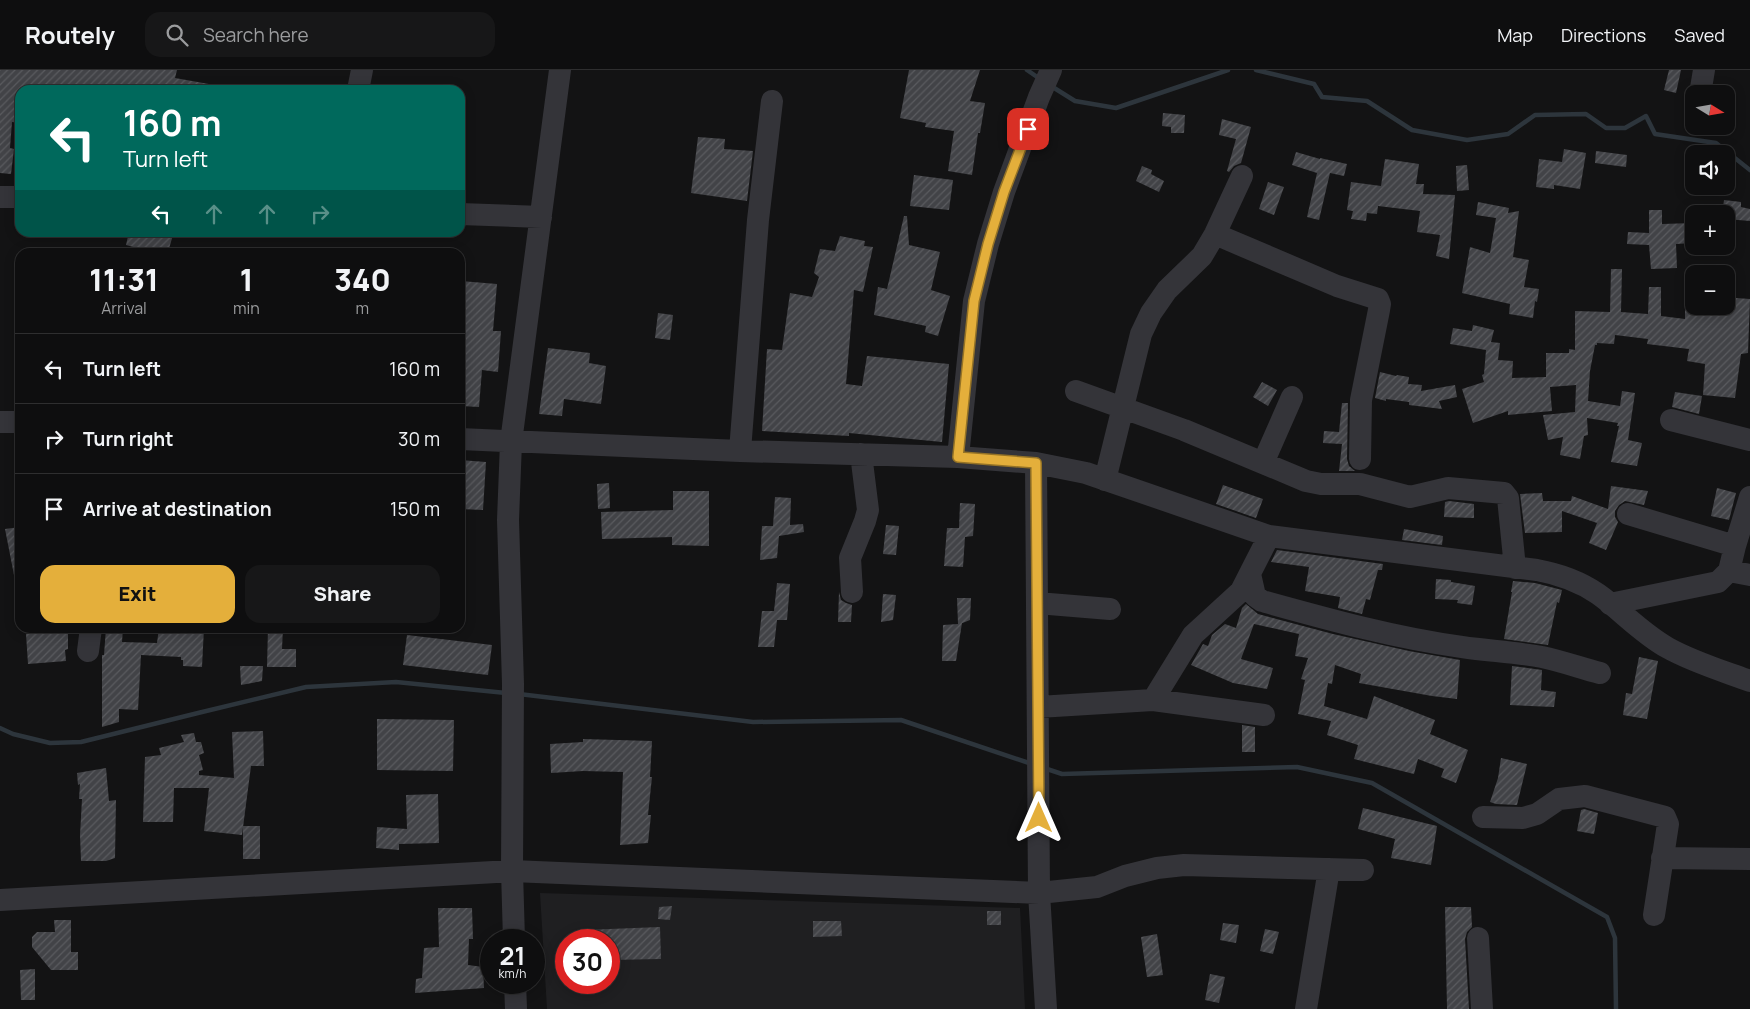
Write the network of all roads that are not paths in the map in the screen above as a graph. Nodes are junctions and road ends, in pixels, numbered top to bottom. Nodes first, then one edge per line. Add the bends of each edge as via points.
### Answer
1 (362, 70) edge
2 (560, 70) edge
3 (1051, 70) edge
4 (1704, 70) edge
5 (359, 85) edge
6 (1702, 85) edge
7 (772, 101) dead end
8 (1242, 176) dead end
9 (0, 197) edge
10 (15, 198) edge
11 (465, 214) edge
12 (541, 217) junction
13 (1214, 234) junction
14 (1076, 391) dead end
15 (1292, 397) dead end
16 (1122, 407) junction
17 (1671, 420) dead end
18 (0, 422) edge
19 (15, 422) edge
20 (465, 439) edge
21 (1750, 440) edge
22 (511, 442) junction
23 (740, 450) junction
24 (861, 454) junction
25 (958, 457) junction
26 (1360, 459) dead end
27 (1036, 463) junction
28 (1263, 463) junction
29 (1105, 480) junction
30 (1750, 497) edge
31 (1628, 514) dead end
32 (1268, 536) junction
33 (1734, 546) junction
34 (1515, 568) junction
35 (1739, 573) edge
36 (1250, 574) junction
37 (852, 592) dead end
38 (1038, 603) junction
39 (1610, 604) junction
40 (1110, 609) dead end
41 (90, 633) edge
42 (88, 651) dead end
43 (1600, 673) dead end
44 (1750, 681) edge
45 (1153, 700) junction
46 (1038, 707) junction
47 (1264, 715) dead end
48 (1483, 817) dead end
49 (1662, 858) junction
50 (1750, 859) edge
51 (1329, 869) junction
52 (1364, 870) dead end
53 (512, 871) junction
54 (1040, 893) junction
55 (0, 900) edge
56 (1654, 915) dead end
57 (514, 929) edge
58 (1478, 938) dead end
59 (515, 994) edge
60 (516, 1009) edge
61 (1046, 1009) edge
62 (1306, 1009) edge
63 (1482, 1009) edge

1 - 5 street
2 - 12 street
3 - 25 street via 1004,192 974,301
4 - 6 street
7 - 23 street via 758,220
8 - 13 street
9 - 10 street
11 - 12 street
12 - 22 street
13 - 16 street via 1196,263 1167,290 1151,314 1141,334
13 - 26 street via 1336,286 1378,299 1380,304 1361,400
14 - 16 street
15 - 28 street
16 - 28 street
16 - 29 street
17 - 21 street
18 - 19 street
20 - 22 street
22 - 23 street
22 - 53 street via 508,520 513,684
23 - 24 street
24 - 25 street
24 - 37 street via 868,515 850,558
25 - 27 street
27 - 29 street
27 - 38 street
28 - 34 street via 1306,481 1360,484 1410,497 1448,488 1504,493 1508,498
29 - 32 street
30 - 33 street
31 - 33 street
32 - 34 street
32 - 36 street
33 - 35 street
34 - 39 street via 1557,574 1577,582
35 - 39 street via 1712,585
36 - 43 street via 1255,596 1262,601 1409,637 1542,657
36 - 45 street via 1241,591 1193,635
38 - 40 street
38 - 46 street
39 - 44 street via 1668,648
41 - 42 street
45 - 46 street
45 - 47 street
46 - 54 street
48 - 49 street via 1523,818 1537,814 1559,799 1584,796 1665,817 1668,824
49 - 50 street
49 - 56 street
51 - 52 street
51 - 54 street via 1184,865 1125,876 1097,887
51 - 62 street
53 - 54 street
53 - 55 street
53 - 57 street
54 - 61 street
58 - 63 street
59 - 60 street

